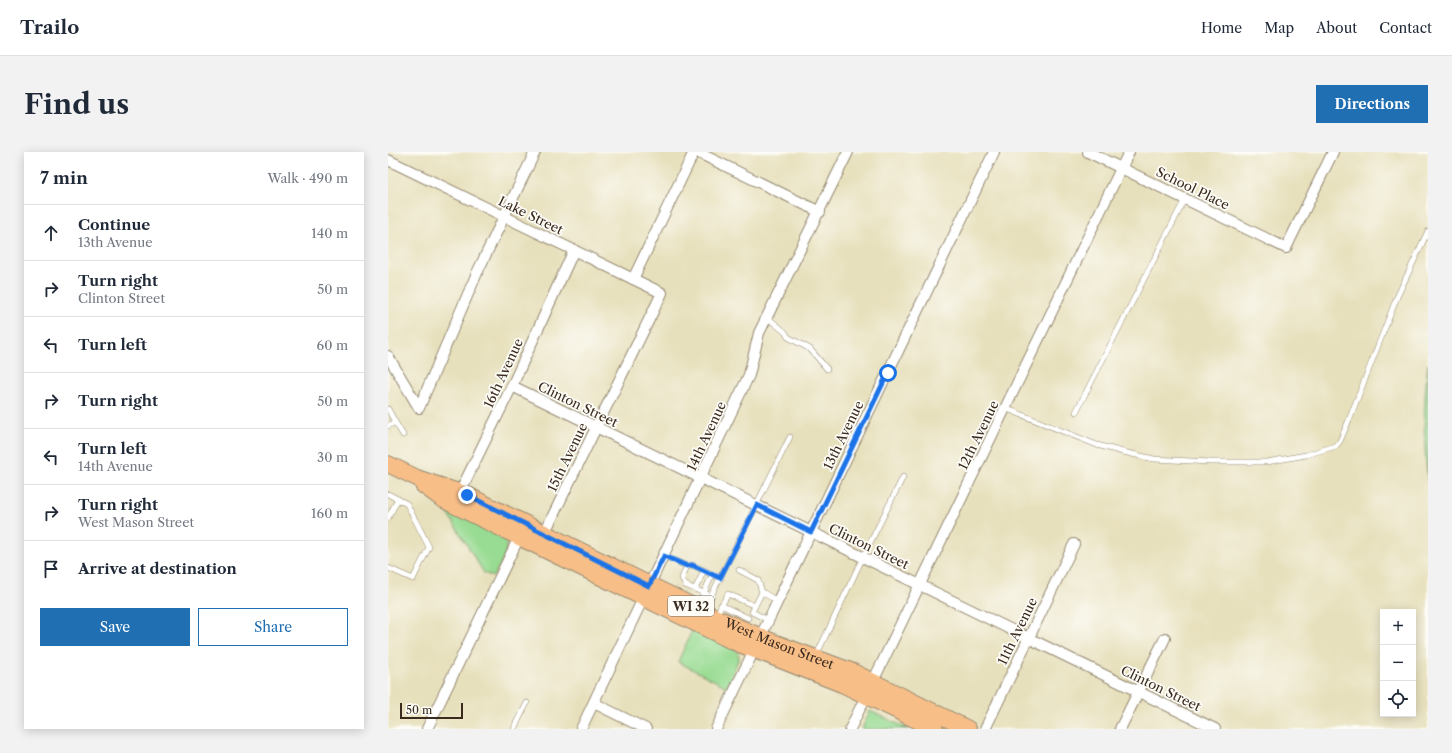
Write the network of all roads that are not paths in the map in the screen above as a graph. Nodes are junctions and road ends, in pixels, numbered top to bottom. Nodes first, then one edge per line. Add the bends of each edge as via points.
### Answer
1 (535, 152) edge
2 (695, 152) edge
3 (848, 152) edge
4 (994, 152) edge
5 (1088, 152) edge
6 (1129, 152) edge
7 (1333, 152) edge
8 (388, 160) edge
9 (1121, 168) junction
10 (1185, 199) junction
11 (820, 212) junction
12 (504, 216) junction
13 (1428, 231) edge
14 (574, 250) junction
15 (633, 279) junction
16 (662, 293) joint
17 (767, 317) junction
18 (388, 356) edge
19 (827, 369) dead end
20 (512, 386) junction
21 (1006, 408) junction
22 (388, 409) edge
23 (1076, 412) dead end
24 (395, 422) junction
25 (388, 426) edge
26 (596, 427) junction
27 (403, 435) dead end
28 (790, 437) dead end
29 (388, 464) edge
30 (903, 477) dead end
31 (701, 478) junction
32 (388, 494) edge
33 (398, 499) junction
34 (457, 499) junction
35 (757, 505) junction
36 (388, 517) edge
37 (522, 531) junction
38 (811, 532) junction
39 (541, 541) junction
40 (1074, 544) dead end
41 (664, 556) junction
42 (863, 557) junction
43 (687, 566) junction
44 (388, 568) edge
45 (740, 570) dead end
46 (704, 571) junction
47 (712, 574) junction
48 (720, 578) junction
49 (920, 585) junction
50 (695, 589) junction
51 (647, 592) junction
52 (762, 592) junction
53 (704, 593) junction
54 (712, 596) junction
55 (777, 601) junction
56 (755, 606) junction
57 (709, 611) junction
58 (752, 612) junction
59 (768, 620) junction
60 (744, 623) junction
61 (1029, 638) junction
62 (1165, 638) dead end
63 (757, 643) junction
64 (816, 658) junction
65 (872, 682) junction
66 (1138, 692) junction
67 (865, 696) junction
68 (527, 703) dead end
69 (594, 704) junction
70 (427, 729) edge
71 (514, 729) edge
72 (581, 729) edge
73 (646, 729) edge
74 (716, 729) edge
75 (850, 729) edge
76 (935, 729) edge
77 (968, 729) edge
78 (985, 729) edge
79 (1120, 729) edge
80 (1215, 729) edge

1 - 12 street
2 - 11 street
2 - 15 street
3 - 11 street, 14th Avenue
4 - 38 street, 13th Avenue
5 - 9 street, School Place
6 - 9 street, 12th Avenue
7 - 10 street, School Place via 1286,248
8 - 12 street, Lake Street
9 - 10 street, School Place
9 - 21 street, 12th Avenue
10 - 23 lane
11 - 17 street, 14th Avenue
12 - 14 street, Lake Street
12 - 18 street via 419,408
13 - 21 lane via 1336,446 1267,462 1154,459 1097,445
14 - 15 street, Lake Street
14 - 20 street, 16th Avenue
15 - 16 street, Lake Street
16 - 26 street, 15th Avenue
17 - 19 lane via 788,337 810,349
17 - 31 street, 14th Avenue via 759,333 749,375
20 - 26 street, Clinton Street
20 - 34 street, 16th Avenue
21 - 49 street, 12th Avenue
22 - 24 lane
24 - 25 lane
24 - 27 lane
26 - 31 street, Clinton Street
26 - 39 street, 15th Avenue
28 - 35 lane
29 - 34 main road, West Mason Street / WI 32
30 - 42 lane
31 - 35 street, Clinton Street
31 - 41 street, 14th Avenue
32 - 33 lane
33 - 36 lane
33 - 44 lane via 407,504 429,547 413,579
34 - 37 main road, West Mason Street / WI 32
35 - 38 street, Clinton Street
35 - 48 lane
37 - 39 main road, West Mason Street / WI 32
37 - 70 street
38 - 42 street, Clinton Street
38 - 55 street, 13th Avenue
39 - 51 main road, West Mason Street / WI 32
40 - 61 street, 11th Avenue
41 - 43 lane
41 - 51 street, 14th Avenue
42 - 49 street, Clinton Street
42 - 64 lane
43 - 46 lane via 692,565
43 - 50 lane via 682,578 685,585
45 - 52 lane via 758,580
46 - 47 lane
46 - 50 lane
47 - 48 lane
47 - 53 lane
48 - 54 lane
49 - 61 street, Clinton Street
49 - 65 street, 12th Avenue
50 - 53 lane
51 - 57 main road, West Mason Street / WI 32
51 - 63 main road, West Mason Street / WI 32 via 732,641
51 - 69 street, 14th Avenue
52 - 55 lane
52 - 56 lane
53 - 54 lane
53 - 57 lane
54 - 57 lane
55 - 59 street, 13th Avenue
56 - 57 lane via 728,594
56 - 58 lane
57 - 60 main road, West Mason Street / WI 32
58 - 59 lane
58 - 60 lane
59 - 63 street, 13th Avenue
60 - 63 main road, West Mason Street / WI 32
61 - 66 street, Clinton Street
61 - 78 street, 11th Avenue
62 - 66 street
63 - 64 main road, West Mason Street / WI 32
63 - 67 main road, West Mason Street / WI 32
63 - 74 street, 13th Avenue
64 - 65 main road, West Mason Street / WI 32
65 - 67 street, 12th Avenue
65 - 77 main road, West Mason Street / WI 32
66 - 79 street
66 - 80 street, Clinton Street
67 - 75 street, 12th Avenue
67 - 76 main road, West Mason Street / WI 32
68 - 71 lane
69 - 72 street, 14th Avenue
69 - 73 street

